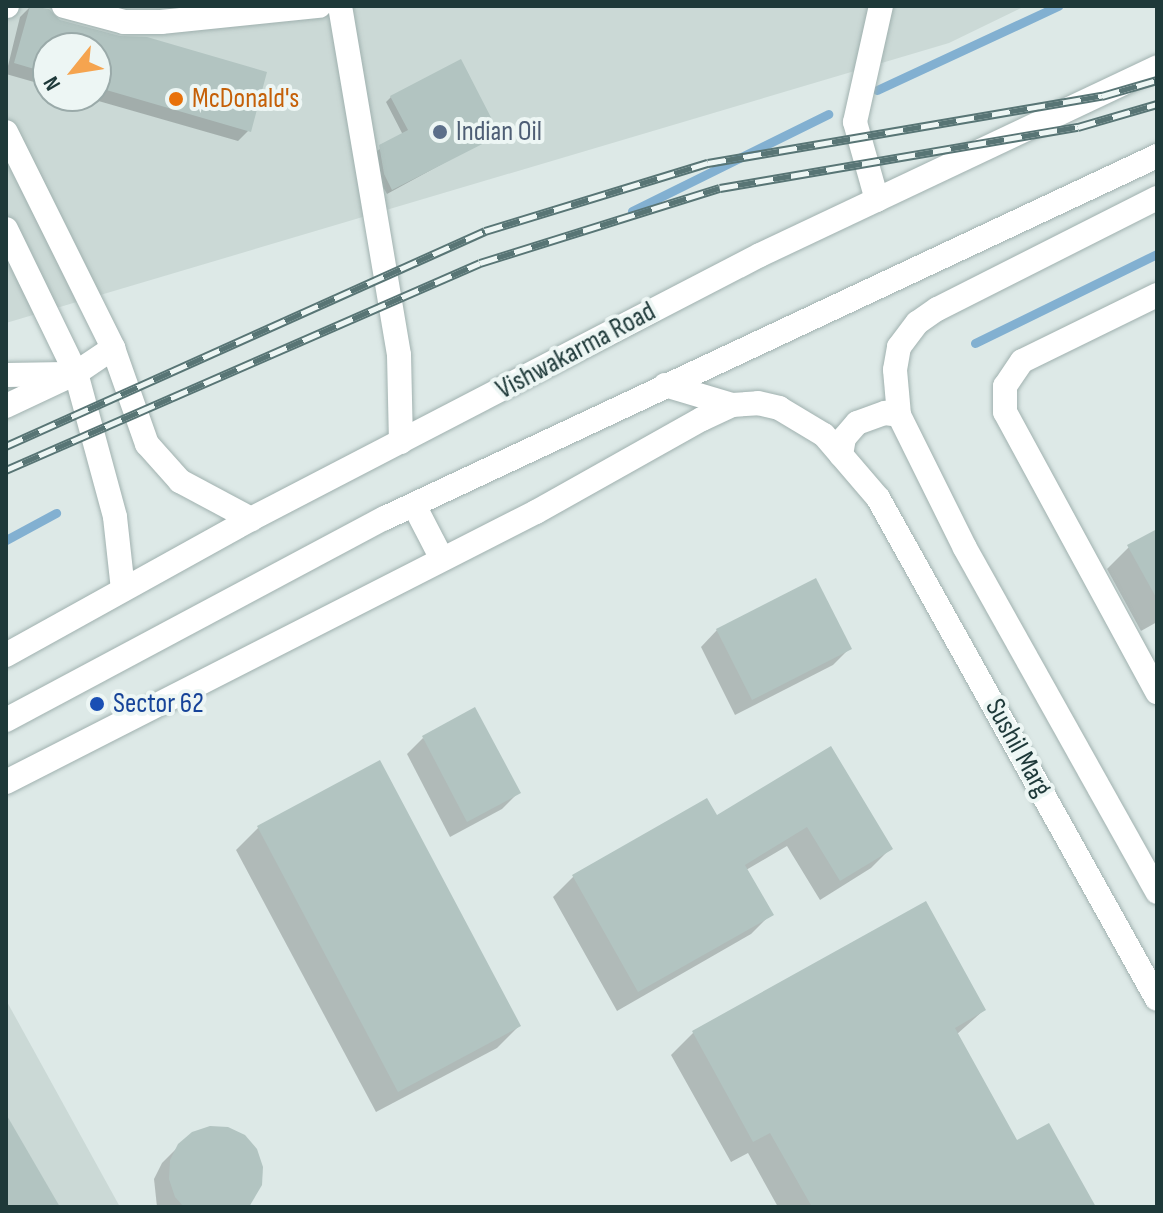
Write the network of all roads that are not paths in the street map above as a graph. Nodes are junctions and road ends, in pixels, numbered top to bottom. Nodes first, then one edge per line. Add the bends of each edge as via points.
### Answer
1 (64, 6) edge
2 (319, 6) edge
3 (340, 6) edge
4 (881, 6) edge
5 (123, 14) edge
6 (1157, 67) edge
7 (6, 132) edge
8 (1157, 156) edge
9 (1157, 198) edge
10 (877, 200) junction
11 (6, 229) edge
12 (1157, 295) edge
13 (113, 348) junction
14 (76, 373) junction
15 (6, 375) edge
16 (665, 385) junction
17 (732, 405) junction
18 (6, 406) edge
19 (899, 415) junction
20 (401, 442) junction
21 (841, 455) junction
22 (414, 505) junction
23 (251, 519) junction
24 (442, 559) junction
25 (123, 590) junction
26 (1148, 652) edge
27 (6, 655) edge
28 (1157, 692) edge
29 (6, 720) edge
30 (6, 782) edge
31 (1157, 892) edge
32 (1157, 999) edge

1 - 5 street
2 - 5 street via 161,22
3 - 20 street via 399,355
4 - 10 street via 855,122
6 - 10 street, Vishwakarma Road
7 - 13 street
8 - 16 street
9 - 19 street via 917,323 899,347
10 - 20 street, Vishwakarma Road
11 - 14 street
12 - 26 street via 1022,361 1005,386 1005,412
13 - 14 street
13 - 23 street via 147,444 160,462 201,495
14 - 15 street
14 - 18 street
14 - 25 street via 115,517
16 - 17 street
16 - 22 street
17 - 21 street, Sushil Marg via 779,408 824,435
17 - 24 street
19 - 21 street via 885,413 857,423 844,438
19 - 31 street, Sushil Marg via 965,548
20 - 23 street, Vishwakarma Road
21 - 32 street, Sushil Marg via 878,498
22 - 24 street
22 - 29 street
23 - 25 street, Vishwakarma Road
24 - 30 street
25 - 27 street, Vishwakarma Road
26 - 28 street

